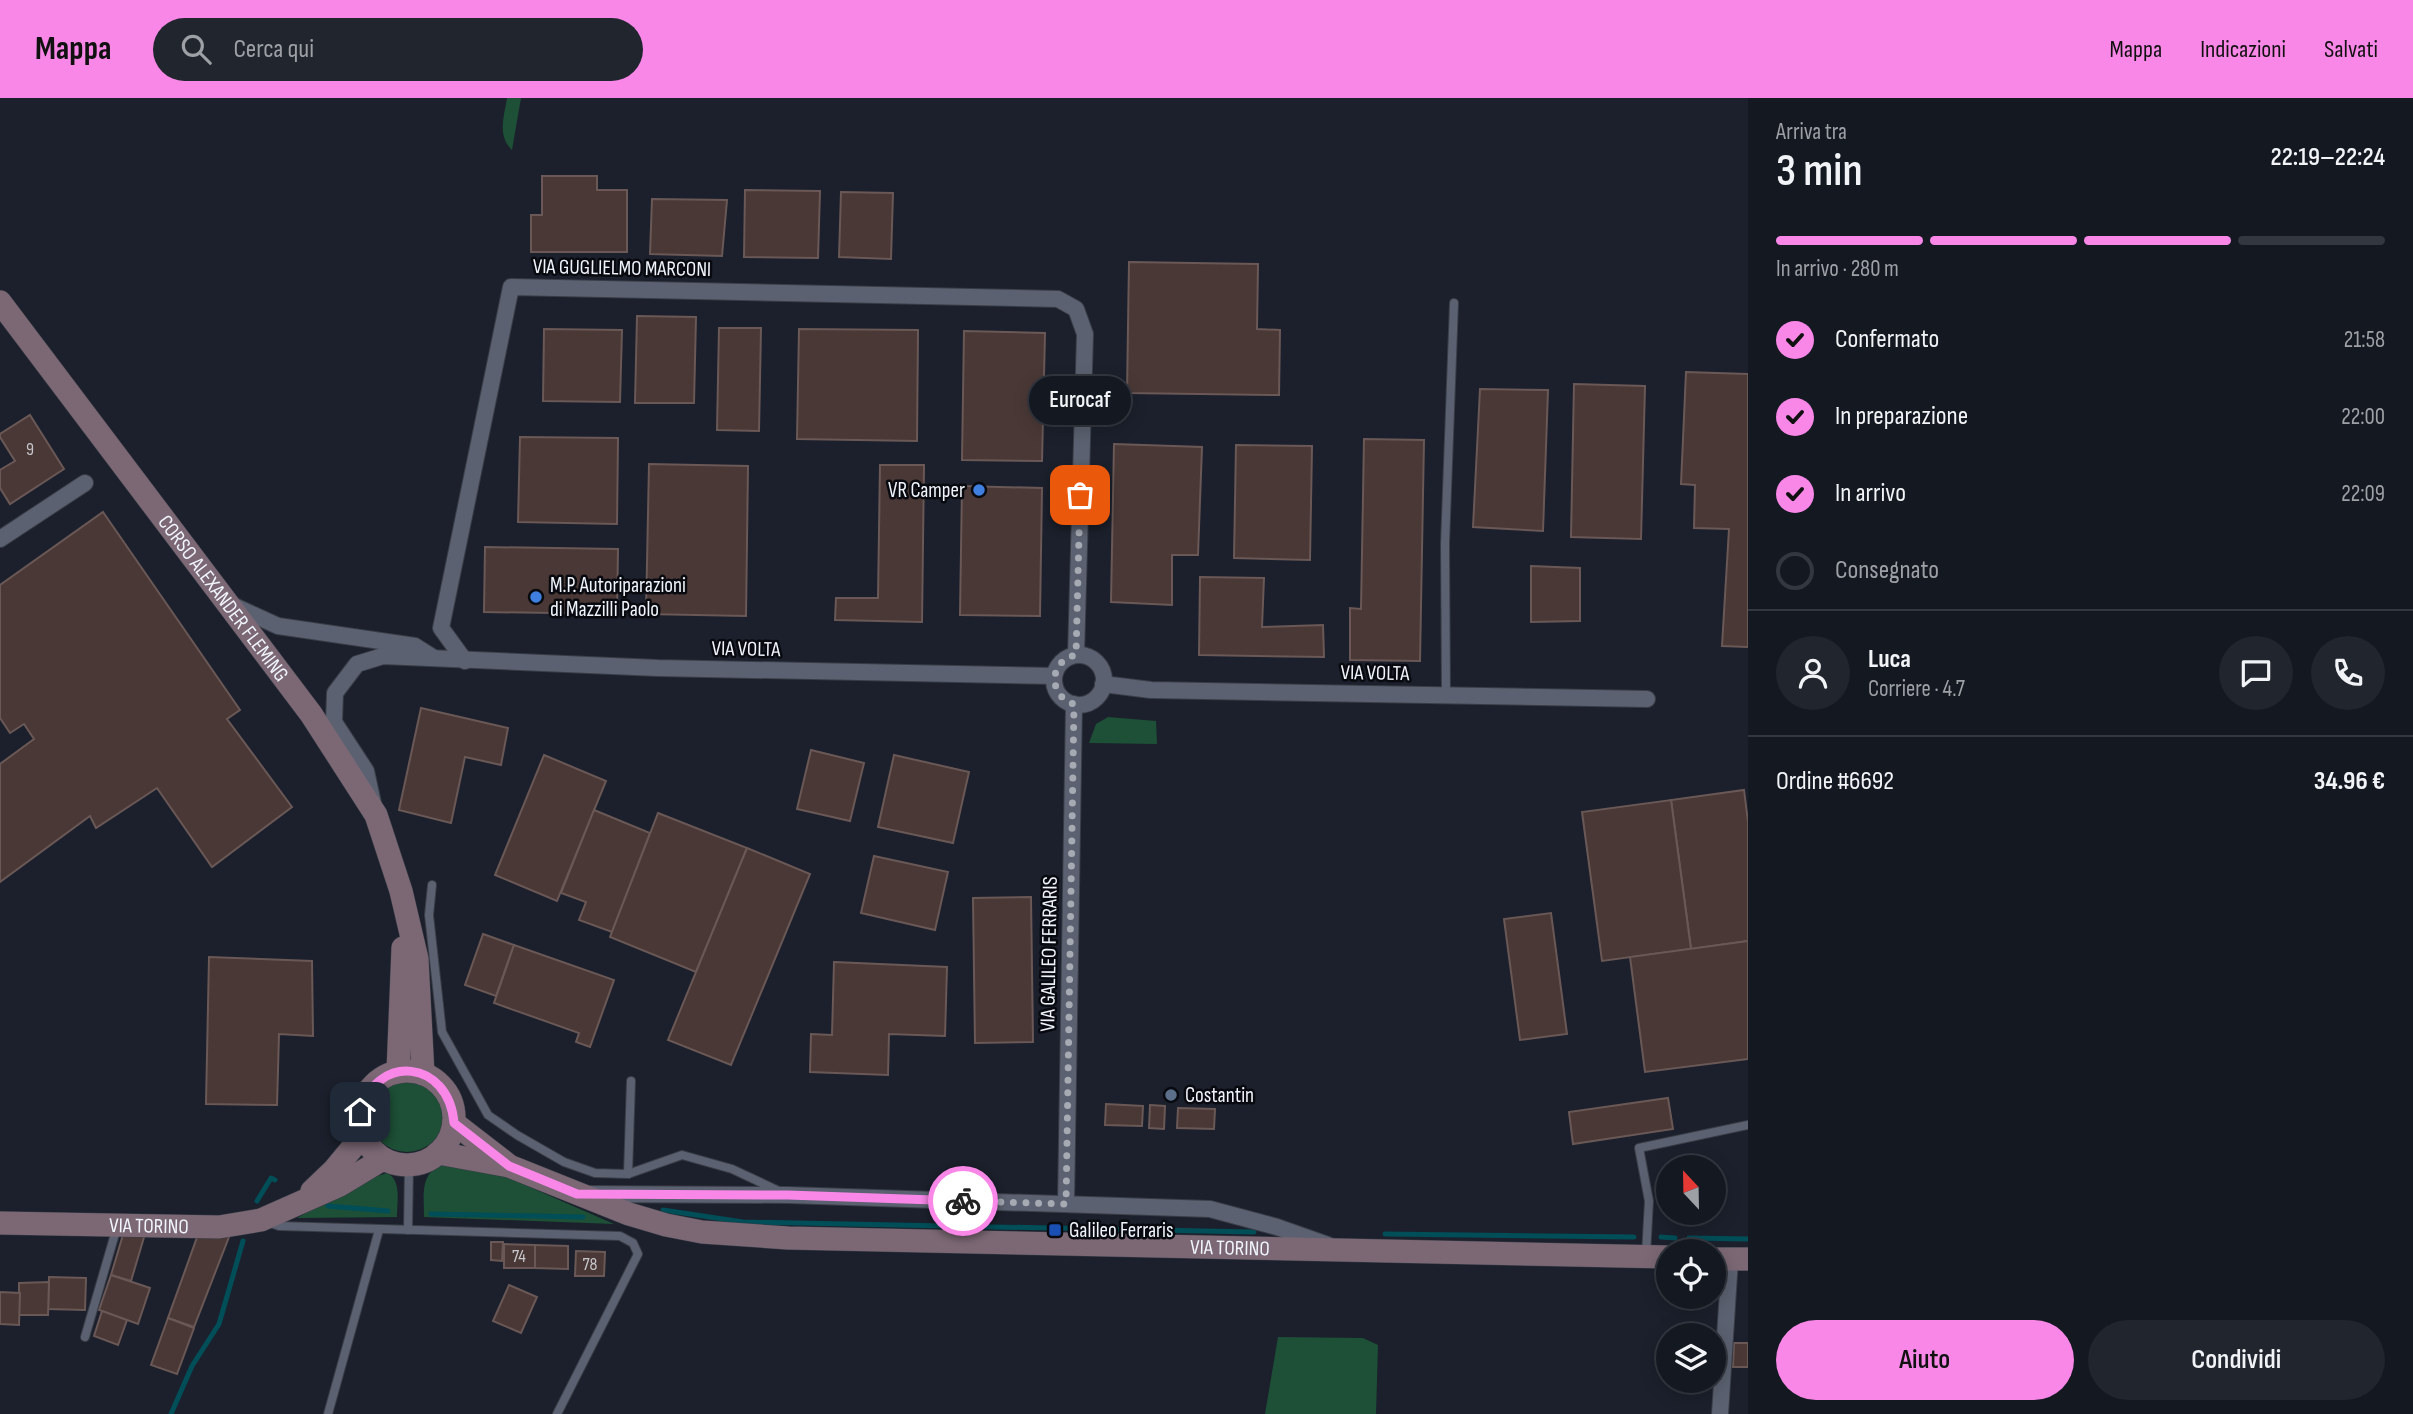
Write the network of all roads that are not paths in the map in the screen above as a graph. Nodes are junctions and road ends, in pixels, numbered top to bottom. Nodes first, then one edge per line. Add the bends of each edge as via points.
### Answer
1 (0, 302) edge
2 (1454, 303) dead end
3 (85, 483) dead end
4 (0, 539) edge
5 (226, 602) junction
6 (1076, 655) junction
7 (436, 659) junction
8 (465, 661) junction
9 (1055, 676) junction
10 (1103, 684) junction
11 (1446, 695) junction
12 (1647, 699) dead end
13 (1074, 704) junction
14 (376, 815) junction
15 (432, 886) dead end
16 (406, 917) junction
17 (398, 1072) junction
18 (423, 1074) junction
19 (631, 1081) dead end
20 (454, 1123) junction
21 (1748, 1125) edge
22 (363, 1135) junction
23 (438, 1153) junction
24 (383, 1158) junction
25 (409, 1165) junction
26 (509, 1166) junction
27 (628, 1174) junction
28 (577, 1194) junction
29 (788, 1195) junction
30 (1066, 1204) junction
31 (293, 1205) junction
32 (261, 1220) junction
33 (117, 1224) junction
34 (7, 1225) edge
35 (379, 1230) junction
36 (408, 1230) junction
37 (1343, 1250) junction
38 (1656, 1250) edge
39 (1656, 1257) edge
40 (1731, 1259) edge
41 (85, 1337) dead end
42 (328, 1414) edge
43 (557, 1414) edge
44 (1720, 1414) edge

1 - 5 street, CORSO ALEXANDER FLEMING
2 - 11 lane via 1445,544
3 - 4 street
5 - 7 street, VIA VOLTA via 278,626 415,646
5 - 14 street, CORSO ALEXANDER FLEMING via 311,714
6 - 8 street, VIA GUGLIELMO MARCONI via 1085,334 1076,309 1058,299 511,287 441,628
6 - 9 street via 1064,660
6 - 10 street via 1099,665
7 - 8 street, VIA VOLTA
7 - 14 street, VIA VOLTA via 383,656 358,664 335,693 334,722 366,771
8 - 9 street, VIA VOLTA
9 - 13 street via 1059,695
10 - 11 street, VIA VOLTA via 1151,690
10 - 13 street via 1093,700
11 - 12 street, VIA VOLTA
13 - 30 street, VIA GALILEO FERRARIS
14 - 16 street, CORSO ALEXANDER FLEMING
15 - 27 lane via 429,915 442,1032 488,1115 564,1162 595,1173
16 - 17 street, CORSO ALEXANDER FLEMING
16 - 18 street, CORSO ALEXANDER FLEMING via 417,959
17 - 18 street
17 - 22 street via 369,1090 360,1112
18 - 20 street via 447,1093
19 - 27 lane
20 - 23 street
20 - 26 street, VIA TORINO
21 - 38 lane via 1639,1148
22 - 24 street
22 - 31 street, VIA TORINO via 334,1170
23 - 25 street
23 - 26 street, VIA TORINO
24 - 25 street
24 - 31 street, VIA TORINO via 340,1185
25 - 36 lane
26 - 28 street, VIA TORINO
27 - 29 lane via 682,1155 732,1169
28 - 29 street
28 - 37 street, VIA TORINO via 666,1225 702,1232 788,1238
29 - 30 street
30 - 37 street via 1210,1209
31 - 32 street, VIA TORINO
32 - 33 street, VIA TORINO via 219,1227
32 - 35 lane via 279,1226
33 - 34 street, VIA TORINO
33 - 41 lane
35 - 36 lane
35 - 42 lane
36 - 43 lane via 620,1236 633,1243 638,1254
37 - 39 street, VIA TORINO
40 - 44 street

